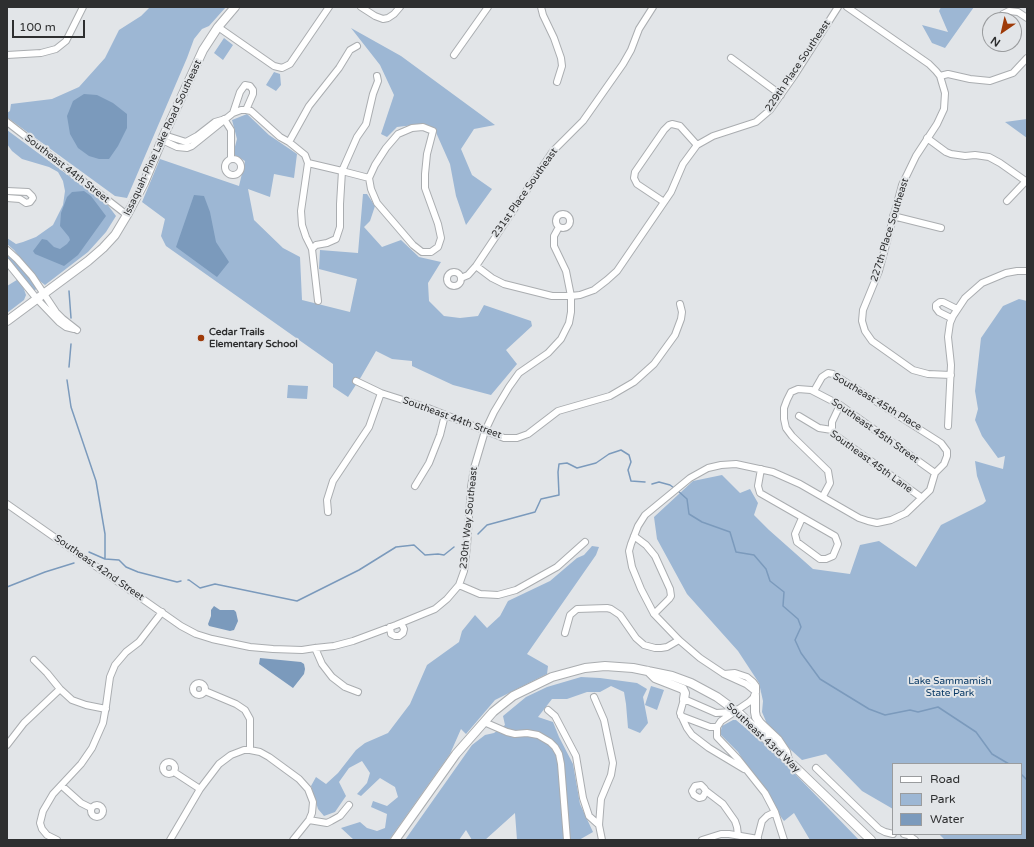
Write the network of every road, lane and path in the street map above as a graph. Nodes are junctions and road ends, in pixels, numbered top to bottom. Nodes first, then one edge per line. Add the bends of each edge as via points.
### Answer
1 (83, 7) edge
2 (235, 7) edge
3 (329, 7) edge
4 (361, 7) edge
5 (400, 7) edge
6 (488, 7) edge
7 (541, 7) edge
8 (653, 7) edge
9 (838, 7) edge
10 (847, 7) edge
11 (1006, 12) edge
12 (1018, 12) edge
13 (218, 27) junction
14 (357, 46) dead end
15 (7, 55) edge
16 (454, 55) dead end
17 (731, 58) dead end
18 (1027, 58) edge
19 (377, 76) dead end
20 (940, 76) junction
21 (557, 82) dead end
22 (781, 95) junction
23 (246, 110) junction
24 (233, 113) junction
25 (224, 119) junction
26 (7, 122) edge
27 (163, 138) junction
28 (927, 138) junction
29 (289, 142) junction
30 (697, 145) junction
31 (231, 159) dead end
32 (308, 163) junction
33 (342, 171) junction
34 (370, 178) junction
35 (1026, 181) edge
36 (7, 191) edge
37 (7, 198) edge
38 (1006, 201) dead end
39 (664, 202) junction
40 (128, 215) junction
41 (893, 216) junction
42 (559, 227) dead end
43 (941, 228) dead end
44 (312, 249) junction
45 (7, 250) edge
46 (7, 262) edge
47 (476, 266) junction
48 (1027, 271) edge
49 (461, 278) dead end
50 (40, 296) junction
51 (571, 296) junction
52 (318, 301) dead end
53 (680, 304) dead end
54 (957, 309) junction
55 (952, 318) junction
56 (7, 321) edge
57 (951, 375) junction
58 (356, 382) dead end
59 (814, 391) junction
60 (381, 393) junction
61 (840, 405) junction
62 (445, 414) junction
63 (799, 416) dead end
64 (948, 426) dead end
65 (832, 430) junction
66 (485, 431) junction
67 (761, 470) junction
68 (935, 473) junction
69 (415, 486) dead end
70 (823, 496) junction
71 (922, 498) junction
72 (7, 504) edge
73 (328, 512) dead end
74 (802, 518) junction
75 (634, 536) junction
76 (585, 542) dead end
77 (459, 585) junction
78 (162, 612) junction
79 (654, 614) junction
80 (401, 623) junction
81 (390, 627) junction
82 (191, 632) joint
83 (565, 633) dead end
84 (679, 640) junction
85 (315, 648) junction
86 (34, 660) dead end
87 (647, 670) junction
88 (60, 689) junction
89 (205, 691) dead end
90 (358, 692) dead end
91 (755, 694) junction
92 (594, 697) dead end
93 (684, 699) junction
94 (106, 709) junction
95 (548, 710) dead end
96 (736, 711) junction
97 (716, 713) junction
98 (681, 716) junction
99 (721, 721) junction
100 (484, 722) junction
101 (717, 727) junction
102 (7, 745) edge
103 (250, 750) junction
104 (790, 762) junction
105 (816, 768) dead end
106 (747, 771) junction
107 (174, 772) dead end
108 (62, 786) junction
109 (200, 789) junction
110 (706, 792) dead end
111 (349, 805) dead end
112 (90, 808) dead end
113 (775, 812) junction
114 (309, 820) junction
115 (599, 825) junction
116 (892, 834) edge
117 (738, 835) junction
118 (57, 840) edge
119 (170, 840) edge
120 (293, 840) edge
121 (395, 840) edge
122 (567, 840) edge
123 (602, 840) edge
124 (702, 840) edge
125 (757, 840) edge
126 (784, 840) edge
127 (871, 840) edge

1 - 15 street via 66,41 56,49 41,53
2 - 13 main road, Issaquah-Pine Lake Road Southeast
3 - 13 street via 290,64 282,68 274,66
4 - 5 street via 378,18 388,18
6 - 16 street
7 - 21 street via 561,58 562,66
8 - 47 street, 231st Place Southeast via 639,29 620,70 584,121 550,156
9 - 22 street, 229th Place Southeast
10 - 20 street via 914,53
11 - 12 street
13 - 27 main road, Issaquah-Pine Lake Road Southeast via 203,50
14 - 29 street via 350,50 309,106
17 - 22 street
18 - 20 street via 1013,73 990,80 948,74
19 - 33 street via 378,81 366,124
20 - 28 street, 227th Place Southeast via 945,93 944,109
22 - 30 street, 229th Place Southeast via 756,122 713,136
23 - 24 street
23 - 24 street via 253,90 245,85
23 - 29 street via 251,111
24 - 25 street
25 - 27 street via 215,122 186,142
25 - 31 street via 230,130
26 - 40 street, Southeast 44th Street
27 - 40 main road, Issaquah-Pine Lake Road Southeast
28 - 35 street via 951,154 989,157
28 - 41 street, 227th Place Southeast via 902,184
29 - 32 street via 305,155
30 - 39 street, 229th Place Southeast via 683,164
30 - 39 street via 680,126 669,125 635,172 637,184
32 - 33 street
32 - 44 street via 301,211 302,225
33 - 34 street
33 - 44 street via 340,227 336,239 316,245
34 - 34 street via 371,190 377,203 413,245 422,252 431,252 438,247 441,238 438,224 425,188 427,154 433,130 423,127 412,128 398,134 375,165
35 - 38 street
36 - 37 street via 20,195
39 - 51 street, 229th Place Southeast via 617,271 594,290
40 - 50 main road, Issaquah-Pine Lake Road Southeast via 104,248
41 - 43 street
41 - 57 street, 227th Place Southeast via 879,271 863,310 862,321 865,331 872,341 913,370 928,374
42 - 51 street, 230th Way Southeast via 554,236 554,246 566,271
44 - 52 street
45 - 50 street via 32,276
46 - 50 street
47 - 49 street, 231st Place Southeast
47 - 51 street via 504,284 552,296
48 - 54 street via 1006,272 982,283 971,291
50 - 50 street via 45,307 62,324 77,330
50 - 56 main road, Issaquah-Pine Lake Road Southeast
51 - 66 street, 230th Way Southeast via 571,312 561,339 548,353 514,379
53 - 66 street, Southeast 44th Street via 682,319 675,335 654,364 634,382 610,396 558,412 522,437 504,438
54 - 55 street
54 - 55 street via 943,302 936,305 939,312
55 - 57 street via 948,337
57 - 64 street
58 - 60 street, Southeast 44th Street
59 - 61 street, Southeast 45th Street
59 - 68 street, Southeast 45th Place via 822,377 828,373 833,374 935,438 946,451 946,460
59 - 70 street via 801,388 791,392 785,404 784,419 786,428 792,436 828,471 830,482
60 - 62 street, Southeast 44th Street
60 - 73 street via 369,427 333,481 327,500
61 - 65 street via 832,422
61 - 68 street, Southeast 45th Street
62 - 66 street, Southeast 44th Street
62 - 69 street via 429,463
63 - 65 street, Southeast 45th Lane via 819,428
65 - 71 street, Southeast 45th Lane via 835,435
66 - 77 street, 230th Way Southeast via 473,474 464,571
67 - 70 street via 787,478
67 - 74 street via 758,486 760,493
67 - 75 street via 736,464 720,464 708,468 690,478 649,512 642,519
68 - 71 street via 930,490
70 - 71 street via 859,518 877,522 898,518
72 - 78 street, Southeast 42nd Street
74 - 74 street via 832,534 836,539 837,548 833,556 823,560 797,542 795,534
75 - 79 street via 629,551 632,567
75 - 79 street via 655,556 670,589 671,596
76 - 77 street via 557,567 511,592 498,595 480,594
77 - 80 street, 230th Way Southeast via 435,609
78 - 82 street, Southeast 42nd Street
78 - 94 street via 139,642 115,665 110,677
79 - 84 street
80 - 81 street, 230th Way Southeast
80 - 81 street via 404,629 399,636 393,635
81 - 85 street, 230th Way Southeast via 334,646
82 - 85 street, 230th Way Southeast via 212,639 273,650
83 - 84 street via 570,616 577,609 607,608 618,613 644,645 661,648
84 - 91 street via 724,674 735,673 747,677 756,686
85 - 90 street via 322,664 332,677 345,687
86 - 88 street
87 - 93 main road via 655,678 683,689
87 - 96 main road, Southeast 43rd Way via 691,683
87 - 100 main road, Southeast 43rd Way via 605,666 566,672 513,696
88 - 94 street via 72,700
88 - 102 street via 24,723
89 - 103 street via 245,710 250,719
91 - 96 street via 750,702
91 - 104 main road via 756,717 778,740
92 - 115 street via 604,720 613,763 601,799
93 - 97 street
93 - 98 street via 680,710
94 - 108 street via 92,748
95 - 115 street via 555,716 576,756 587,810 591,819
96 - 97 street
96 - 99 street
96 - 104 main road, Southeast 43rd Way
97 - 99 street
98 - 101 street via 710,727
98 - 106 street via 690,733
99 - 101 street
100 - 121 main road, Southeast 43rd Way via 456,754
100 - 122 street via 515,734 538,735 555,747 561,764
101 - 106 street via 719,740
103 - 109 street via 237,752 224,759
103 - 114 street via 269,757 304,783 313,802
104 - 127 main road, Southeast 43rd Way
105 - 116 street via 879,829
106 - 113 street
107 - 109 street
108 - 112 street
108 - 118 street via 53,794 40,822 47,835
109 - 119 street
110 - 117 street via 719,800 729,812
111 - 114 street via 331,822
113 - 125 street via 762,821
113 - 126 street
114 - 120 street
115 - 123 street
117 - 124 street via 721,834
117 - 125 street

